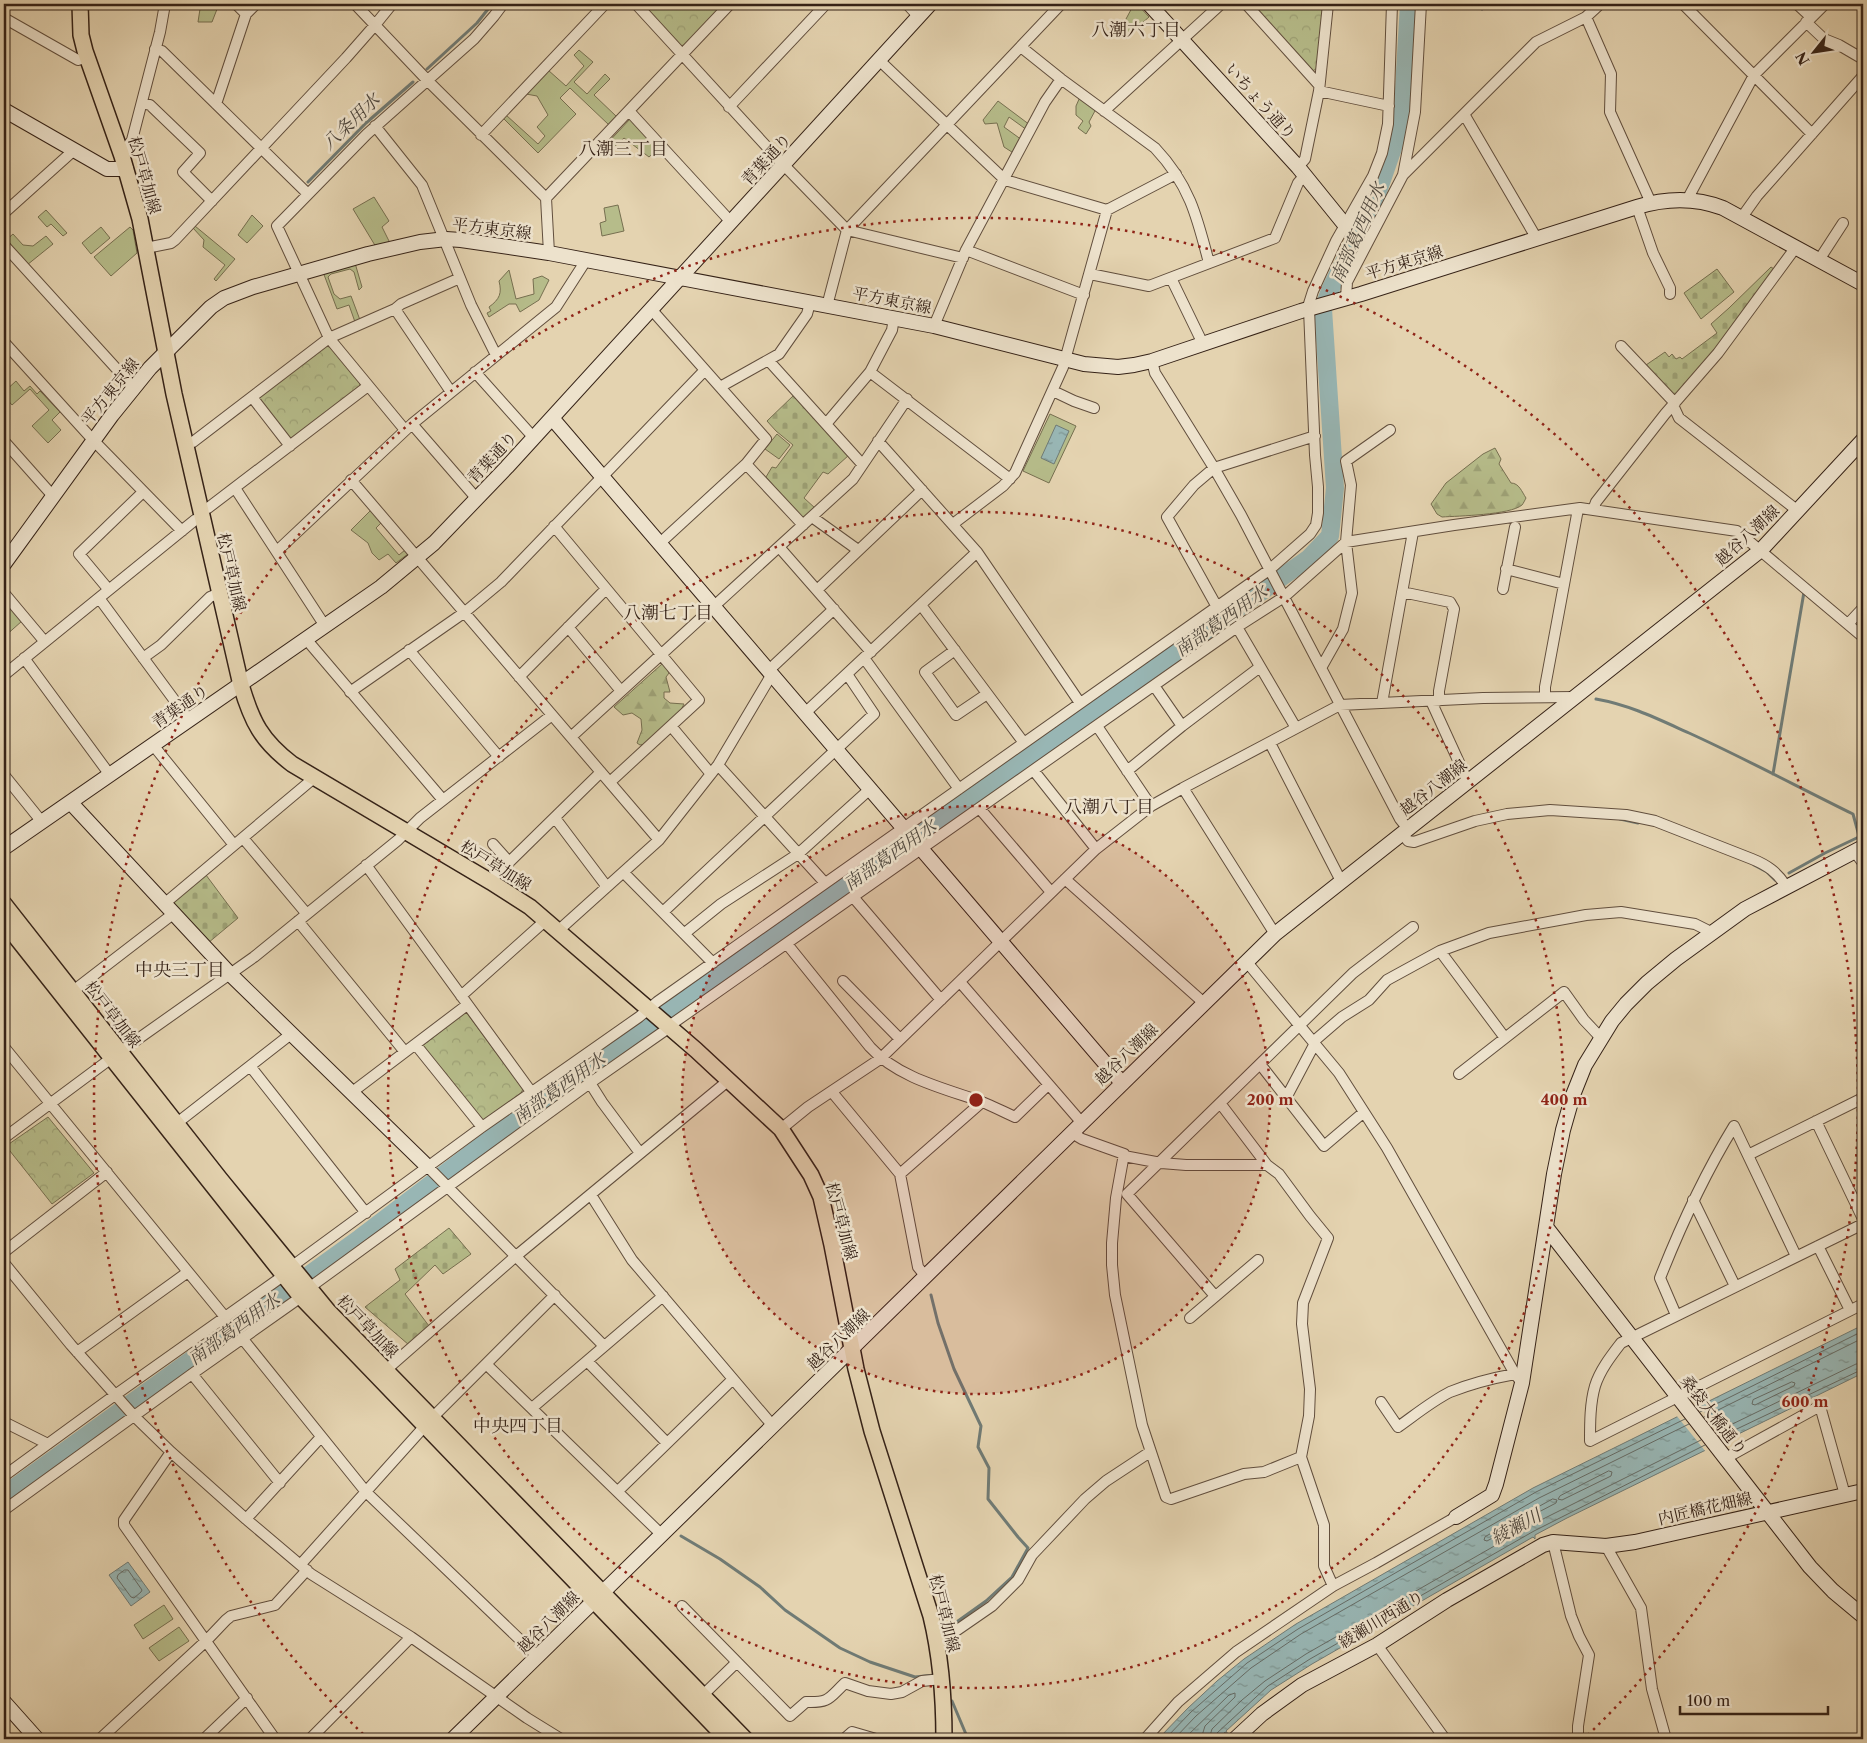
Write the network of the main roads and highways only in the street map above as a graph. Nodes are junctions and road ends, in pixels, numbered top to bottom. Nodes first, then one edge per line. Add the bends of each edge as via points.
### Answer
1 (80, 4) edge
2 (4, 904) edge
3 (4, 922) edge
4 (116, 1055) junction
5 (287, 1272) junction
6 (305, 1293) junction
7 (429, 1422) junction
8 (598, 1596) junction
9 (727, 1739) edge
10 (745, 1739) edge
11 (944, 1739) edge

1 - 11 main road, 松戸草加線 via 81,34 124,162 146,248 185,444 241,685 252,719 268,743 292,764 492,882 559,930 782,1129 812,1175 821,1197 872,1431 925,1596 937,1644
2 - 4 main road, 松戸草加線 via 73,991
3 - 4 main road, 松戸草加線
4 - 5 main road, 松戸草加線
4 - 5 main road, 松戸草加線 via 177,1123
5 - 6 main road, 松戸草加線
6 - 7 main road, 松戸草加線
6 - 7 main road, 松戸草加線 via 386,1370
7 - 8 main road, 松戸草加線
8 - 9 main road, 松戸草加線
8 - 10 main road, 松戸草加線

